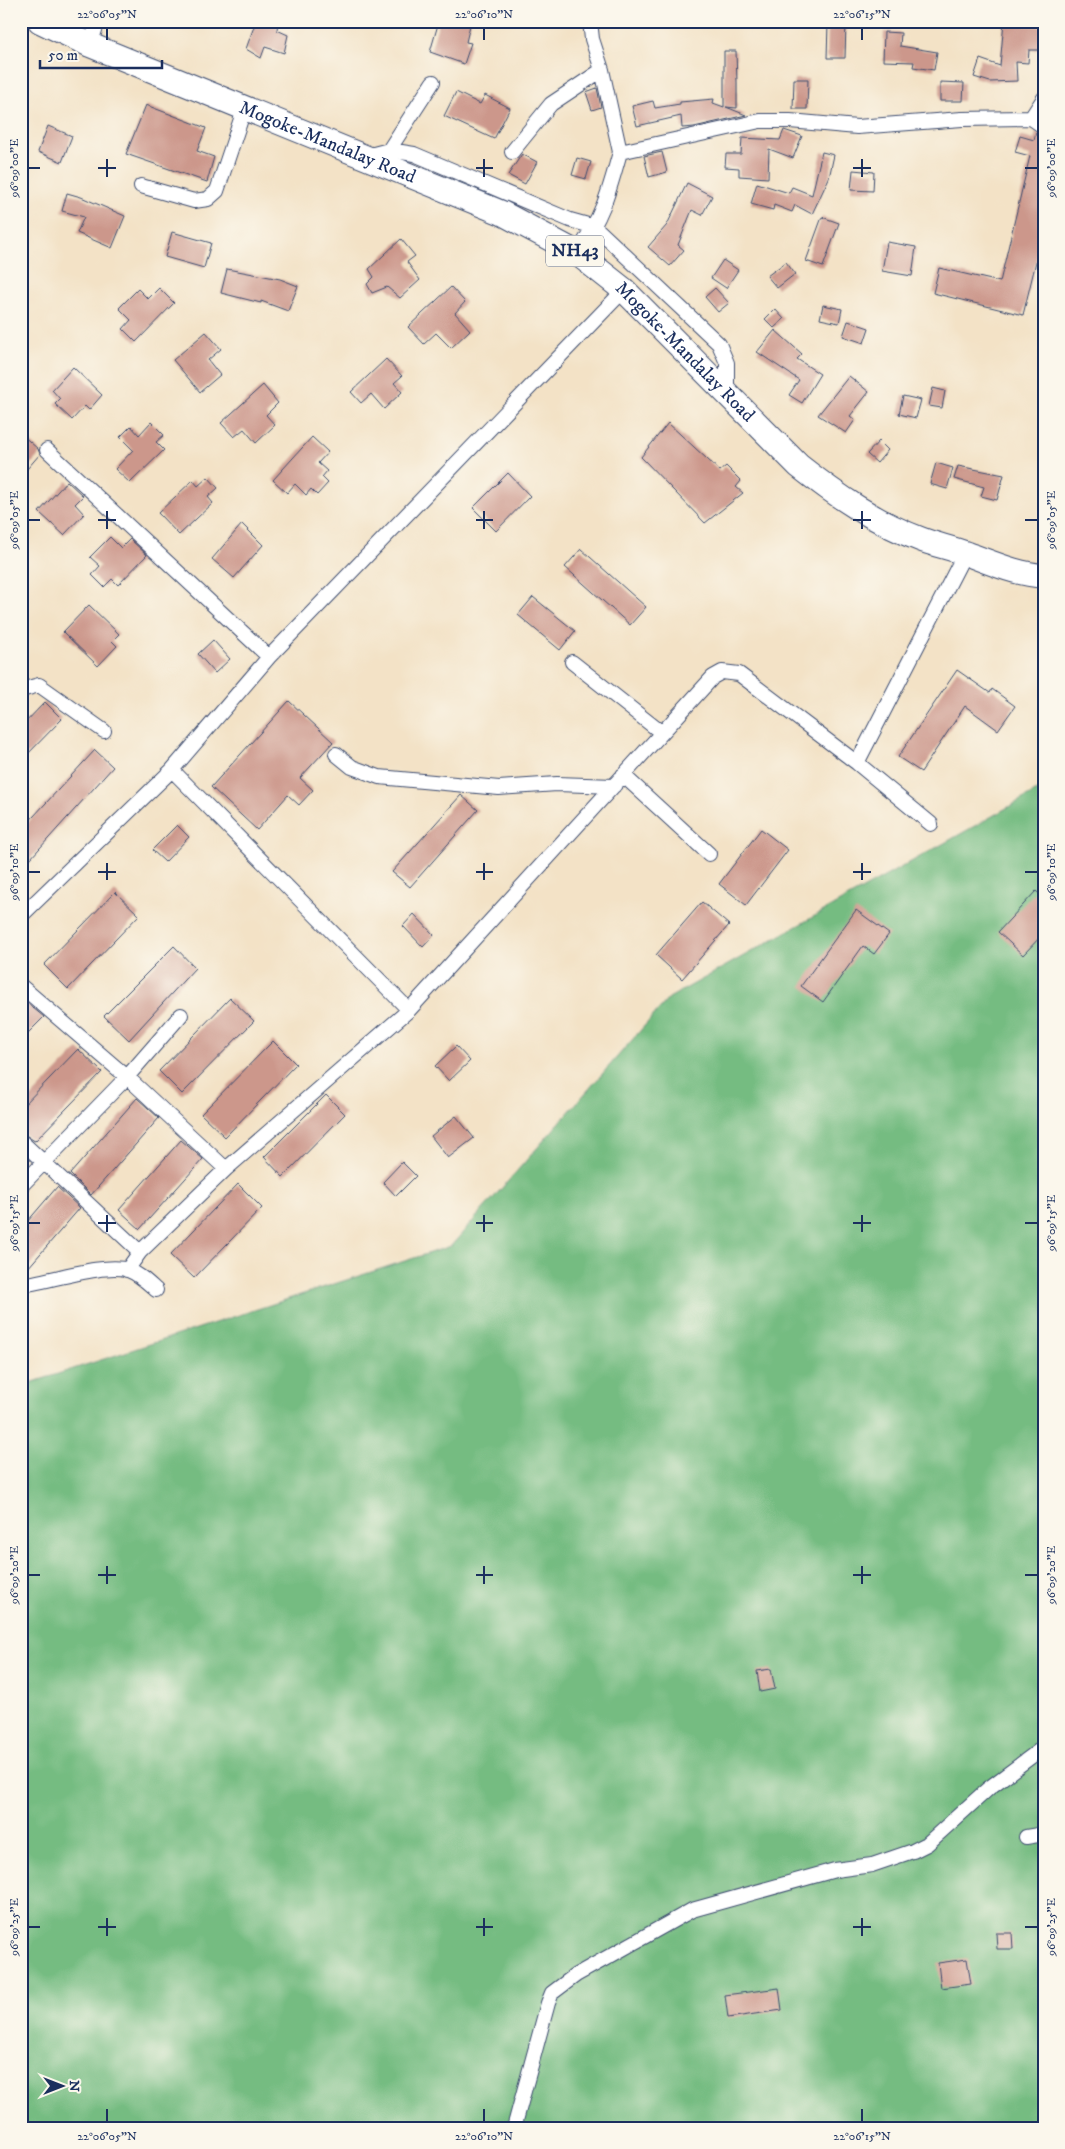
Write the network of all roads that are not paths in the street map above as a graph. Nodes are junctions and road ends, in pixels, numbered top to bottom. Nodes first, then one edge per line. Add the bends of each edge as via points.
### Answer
1 (40, 21) edge
2 (98, 21) edge
3 (590, 21) edge
4 (90, 45) junction
5 (602, 70) junction
6 (433, 82) dead end
7 (1044, 98) edge
8 (245, 107) junction
9 (1031, 118) junction
10 (1044, 126) edge
11 (389, 150) junction
12 (512, 152) dead end
13 (620, 152) junction
14 (365, 156) junction
15 (141, 186) dead end
16 (594, 228) junction
17 (577, 252) junction
18 (624, 290) junction
19 (727, 394) junction
20 (47, 450) dead end
21 (966, 553) junction
22 (1044, 576) edge
23 (269, 657) junction
24 (572, 662) dead end
25 (21, 690) edge
26 (104, 731) dead end
27 (662, 733) junction
28 (336, 754) dead end
29 (857, 763) junction
30 (172, 770) junction
31 (618, 781) junction
32 (931, 824) dead end
33 (709, 854) dead end
34 (21, 916) edge
35 (21, 986) edge
36 (410, 1010) junction
37 (181, 1015) dead end
38 (127, 1077) junction
39 (21, 1141) edge
40 (45, 1163) junction
41 (226, 1169) junction
42 (21, 1186) edge
43 (140, 1252) junction
44 (127, 1270) junction
45 (21, 1285) edge
46 (156, 1290) dead end
47 (1044, 1747) edge
48 (1044, 1834) edge
49 (1026, 1837) dead end
50 (514, 2128) edge

1 - 4 highway, Mogoke-Mandalay Road / NH43
2 - 4 street
3 - 5 street
4 - 8 highway, Mogoke-Mandalay Road / NH43
5 - 12 street via 551,104
5 - 13 street
6 - 11 street
7 - 9 street
8 - 14 highway, Mogoke-Mandalay Road / NH43
8 - 15 street via 217,191 208,199 194,201
9 - 10 street
9 - 13 street via 962,118 856,127 760,121
11 - 14 street
11 - 16 street via 414,154
13 - 16 street via 606,202
14 - 17 highway, Mogoke-Mandalay Road / NH43 via 502,212
16 - 17 street
16 - 19 street via 719,344 727,363
17 - 18 highway, Mogoke-Mandalay Road / NH43
18 - 19 highway, Mogoke-Mandalay Road / NH43
18 - 23 street
19 - 21 highway, Mogoke-Mandalay Road / NH43 via 800,466 832,492 883,523 921,540
20 - 23 street
21 - 22 highway, Mogoke-Mandalay Road / NH43 via 1023,575
21 - 29 street
23 - 30 street
24 - 27 street
25 - 26 street via 39,684
27 - 29 street via 713,678 729,671 739,674
27 - 31 street
28 - 31 street via 352,767 379,777 499,788
29 - 32 street
30 - 34 street
30 - 36 street
31 - 33 street
31 - 36 street
35 - 38 street
36 - 41 street
37 - 38 street
38 - 40 street
38 - 41 street
39 - 40 street
40 - 42 street
40 - 43 street
41 - 43 street
43 - 44 street
44 - 45 street via 108,1268
44 - 46 street via 142,1277
47 - 50 street via 983,1793 927,1844 913,1851 872,1865 835,1870 692,1910 570,1978 552,1994 548,2003
48 - 49 street

